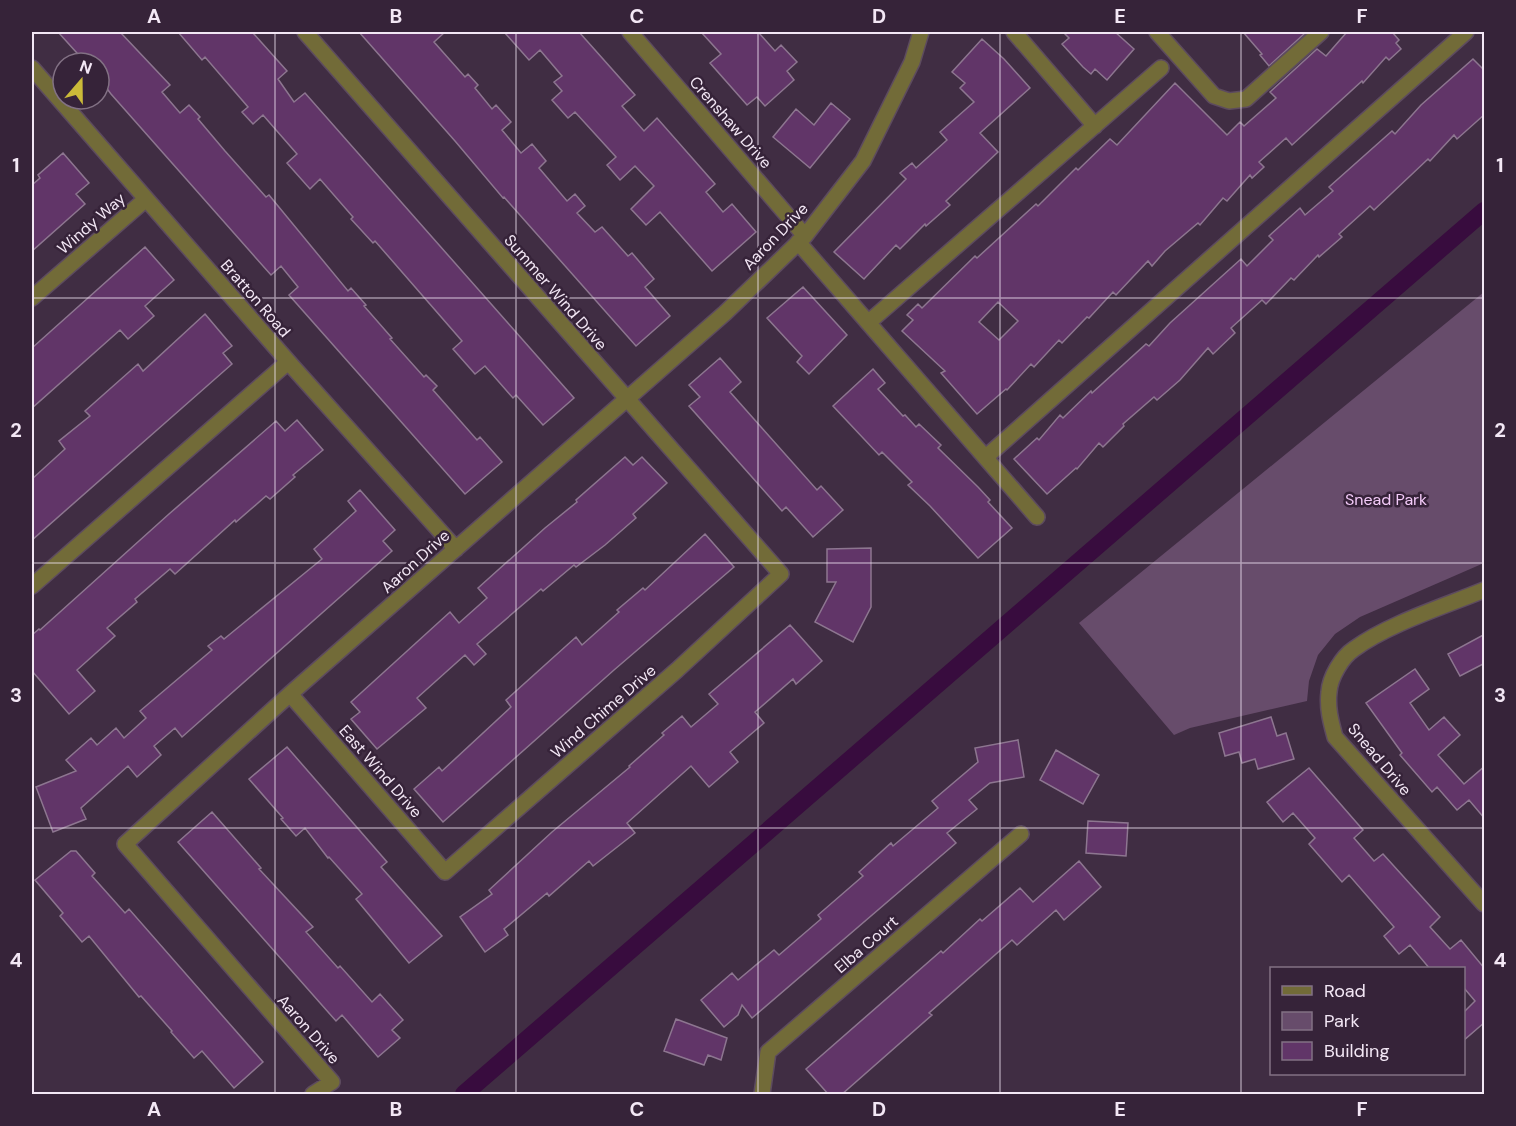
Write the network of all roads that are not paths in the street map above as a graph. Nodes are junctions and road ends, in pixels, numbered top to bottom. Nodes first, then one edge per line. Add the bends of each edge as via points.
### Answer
1 (305, 32) edge
2 (630, 32) edge
3 (921, 32) edge
4 (1014, 32) edge
5 (1157, 32) edge
6 (1321, 32) edge
7 (1466, 32) edge
8 (32, 68) edge
9 (1161, 68) dead end
10 (1095, 126) junction
11 (146, 199) junction
12 (802, 239) junction
13 (32, 298) edge
14 (869, 322) junction
15 (288, 362) junction
16 (626, 399) junction
17 (986, 457) junction
18 (1037, 516) dead end
19 (456, 549) junction
20 (781, 574) joint
21 (32, 586) edge
22 (1485, 590) edge
23 (290, 694) junction
24 (1021, 834) dead end
25 (446, 872) joint
26 (1485, 904) edge
27 (313, 1095) edge
28 (762, 1095) edge

1 - 16 street, Summer Wind Drive
2 - 12 street, Crenshaw Drive
3 - 12 street, Aaron Drive via 912,62 863,161
4 - 10 street
5 - 6 street via 1214,96 1229,101 1246,99
7 - 17 street
8 - 11 street, Bratton Road
9 - 10 street
10 - 14 street
11 - 13 street, Windy Way
11 - 15 street, Bratton Road
12 - 14 street, Crenshaw Drive
12 - 16 street, Aaron Drive
14 - 17 street, Crenshaw Drive
15 - 19 street, Bratton Road
15 - 21 street
16 - 19 street, Aaron Drive
16 - 20 street, Summer Wind Drive
17 - 18 street, Crenshaw Drive
19 - 23 street, Aaron Drive
20 - 25 street, Wind Chime Drive
22 - 26 street, Snead Drive via 1382,632 1352,650 1336,670 1329,690 1335,738
23 - 25 street, East Wind Drive
23 - 27 street, Aaron Drive via 125,844 332,1082
24 - 28 street, Elba Court via 768,1053

